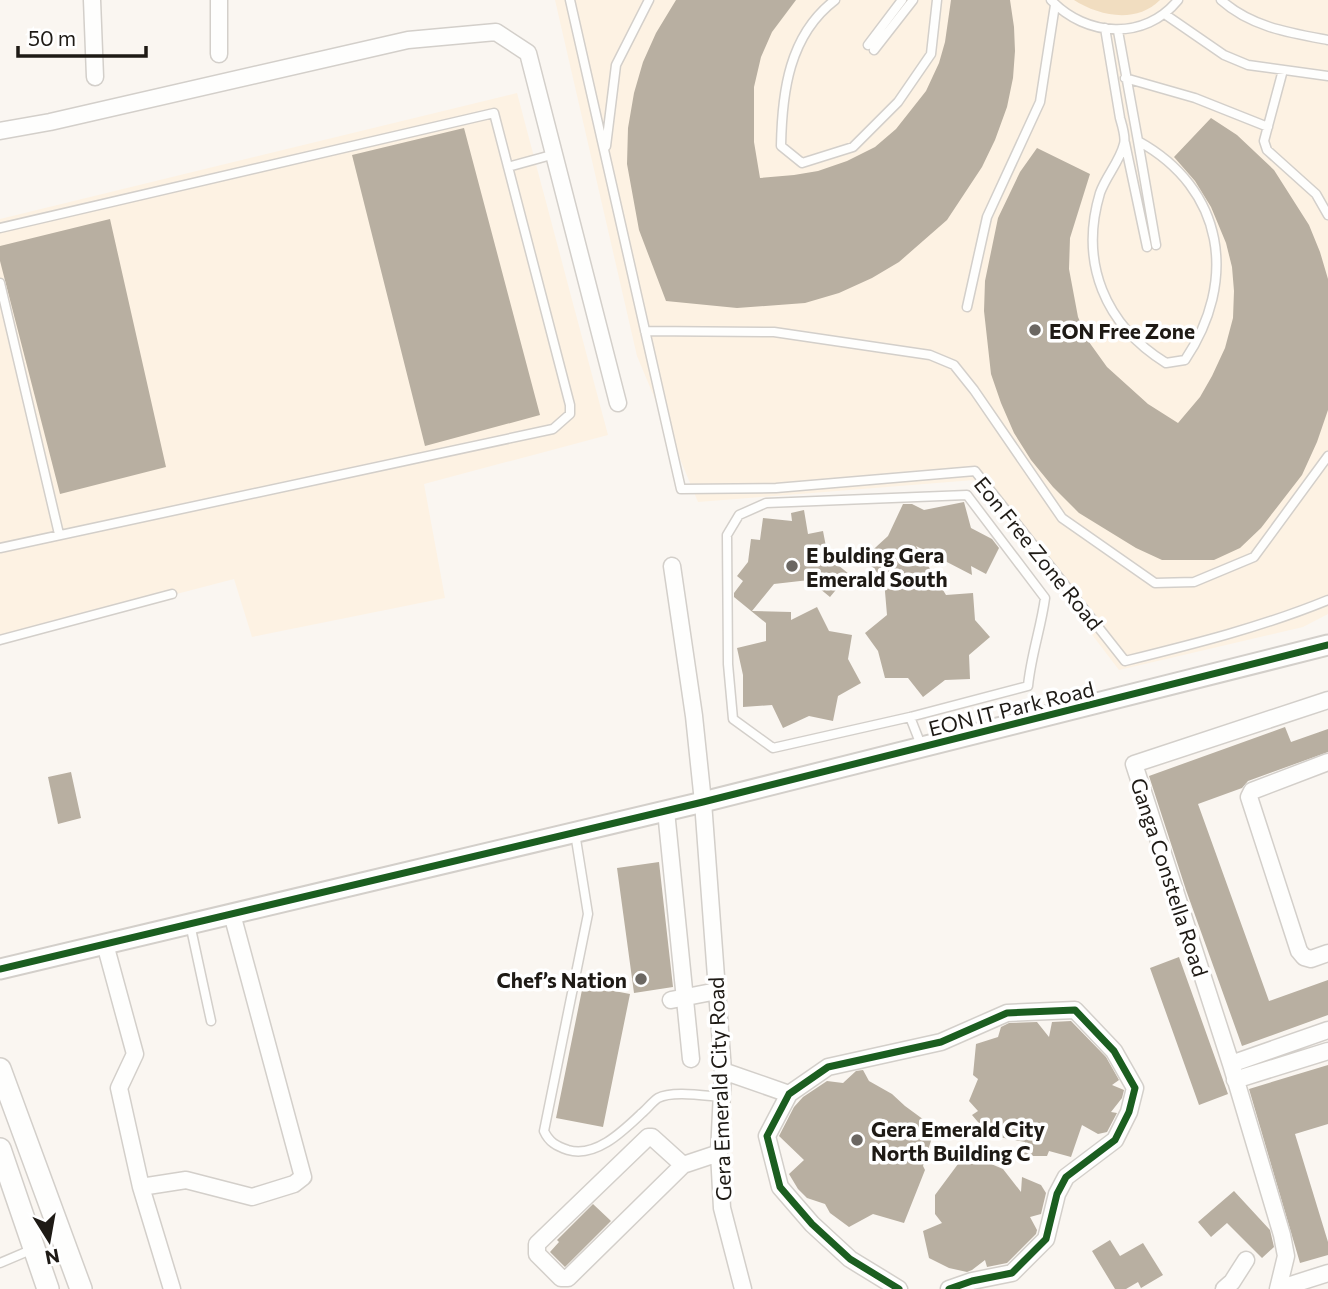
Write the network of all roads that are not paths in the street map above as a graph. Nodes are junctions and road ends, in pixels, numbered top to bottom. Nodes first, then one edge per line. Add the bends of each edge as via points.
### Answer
1 (92, 0) edge
2 (219, 0) edge
3 (570, 0) edge
4 (649, 0) edge
5 (835, 0) edge
6 (902, 0) edge
7 (913, 0) edge
8 (937, 0) edge
9 (1178, 0) edge
10 (1221, 0) edge
11 (1053, 3) edge
12 (1166, 15) junction
13 (1105, 28) junction
14 (1118, 31) junction
15 (1328, 40) edge
16 (219, 54) dead end
17 (1283, 70) junction
18 (1328, 76) edge
19 (95, 77) dead end
20 (1125, 78) junction
21 (1268, 127) junction
22 (0, 131) edge
23 (1139, 141) junction
24 (1125, 143) junction
25 (605, 151) junction
26 (555, 155) junction
27 (508, 167) junction
28 (1328, 215) edge
29 (0, 228) edge
30 (0, 283) edge
31 (967, 307) dead end
32 (645, 331) junction
33 (618, 403) dead end
34 (1328, 456) edge
35 (59, 534) junction
36 (0, 548) edge
37 (672, 566) dead end
38 (172, 594) dead end
39 (1328, 600) edge
40 (0, 640) edge
41 (1328, 645) edge
42 (1328, 701) edge
43 (910, 717) junction
44 (923, 748) junction
45 (1328, 762) edge
46 (703, 803) junction
47 (666, 811) junction
48 (575, 832) junction
49 (232, 914) junction
50 (190, 924) junction
51 (105, 944) junction
52 (1328, 953) edge
53 (0, 969) edge
54 (717, 991) junction
55 (678, 998) junction
56 (211, 1021) dead end
57 (1328, 1030) edge
58 (1328, 1051) edge
59 (691, 1059) dead end
60 (1231, 1064) junction
61 (0, 1069) edge
62 (723, 1071) junction
63 (1235, 1080) junction
64 (789, 1094) junction
65 (723, 1097) junction
66 (0, 1149) edge
67 (719, 1153) junction
68 (683, 1165) junction
69 (141, 1186) junction
70 (34, 1249) junction
71 (1246, 1260) dead end
72 (0, 1263) edge
73 (1328, 1273) edge
74 (48, 1289) edge
75 (80, 1289) edge
76 (172, 1289) edge
77 (743, 1289) edge
78 (899, 1289) edge
79 (949, 1289) edge
80 (1224, 1289) edge
81 (1278, 1289) edge

1 - 19 street
2 - 16 street
3 - 25 lane, Eon Free Zone Road
4 - 25 lane, Eon Free Zone Road via 616,65
5 - 8 lane via 820,11 793,53 782,105 781,146 802,163 853,147 898,102 931,54
6 - 7 lane via 871,47
9 - 12 lane
10 - 15 lane via 1272,29
11 - 13 lane via 1083,22
11 - 31 lane via 1040,102 987,217
12 - 14 lane
12 - 17 lane via 1224,55 1248,65
13 - 14 lane
13 - 24 lane
14 - 20 lane
17 - 18 lane
17 - 21 lane
20 - 21 lane via 1195,98
20 - 23 lane
21 - 28 lane via 1267,150 1316,194
22 - 26 street via 408,40 496,32 528,53
23 - 24 lane via 1151,246
23 - 24 lane via 1156,150 1189,184 1202,204 1216,249 1217,272 1208,319 1185,360 1167,363 1148,352 1111,309 1097,278 1092,233 1095,210
25 - 32 lane, Eon Free Zone Road
26 - 27 lane
26 - 33 street
27 - 29 lane via 494,113
27 - 35 lane via 570,405 563,423 553,429
30 - 35 lane
32 - 34 lane, Eon Free Zone Road via 774,332 930,355 954,365 1062,518 1155,583 1194,582 1254,557
32 - 39 lane, Eon Free Zone Road via 681,489 776,488 975,471 1125,661 1218,639
35 - 36 lane
37 - 46 street, Gera Emerald City Road
38 - 40 lane
41 - 44 street, EON IT Park Road
42 - 60 street, Ganga Constella Road via 1134,764
43 - 43 lane via 1028,686 1045,598 967,495 766,503 738,515 727,535 733,719 772,748
43 - 44 lane
44 - 46 street, EON IT Park Road
45 - 52 street via 1251,791 1249,797 1299,951 1311,959
46 - 47 street, EON IT Park Road
46 - 54 street, Gera Emerald City Road
47 - 48 street, EON IT Park Road
47 - 55 street
48 - 49 street, EON IT Park Road
48 - 65 lane via 588,914 544,1131 548,1140 579,1153 590,1151 604,1145 659,1098 671,1094
49 - 50 street, EON IT Park Road
49 - 69 street via 303,1177 252,1196 186,1180
50 - 51 street, EON IT Park Road
50 - 56 lane
51 - 53 street, EON IT Park Road
51 - 69 street via 135,1054 119,1087
54 - 55 street
54 - 62 street, Gera Emerald City Road
55 - 59 street
57 - 60 street
58 - 63 street
60 - 63 street, Ganga Constella Road
61 - 75 main road
62 - 64 street
62 - 65 street, Gera Emerald City Road
63 - 81 street, Ganga Constella Road via 1282,1235 1286,1256
64 - 78 street via 767,1136 780,1187 850,1259
64 - 79 street via 828,1067 941,1042 1007,1013 1075,1010 1114,1051 1135,1088 1115,1140 1066,1177 1045,1239 1012,1273
65 - 67 street, Gera Emerald City Road
66 - 70 main road
67 - 68 street
67 - 77 street, Gera Emerald City Road via 722,1208
68 - 68 street via 568,1278 561,1278 537,1254 537,1244 649,1138
69 - 76 street
70 - 72 lane
70 - 74 main road
71 - 80 street
73 - 81 street

